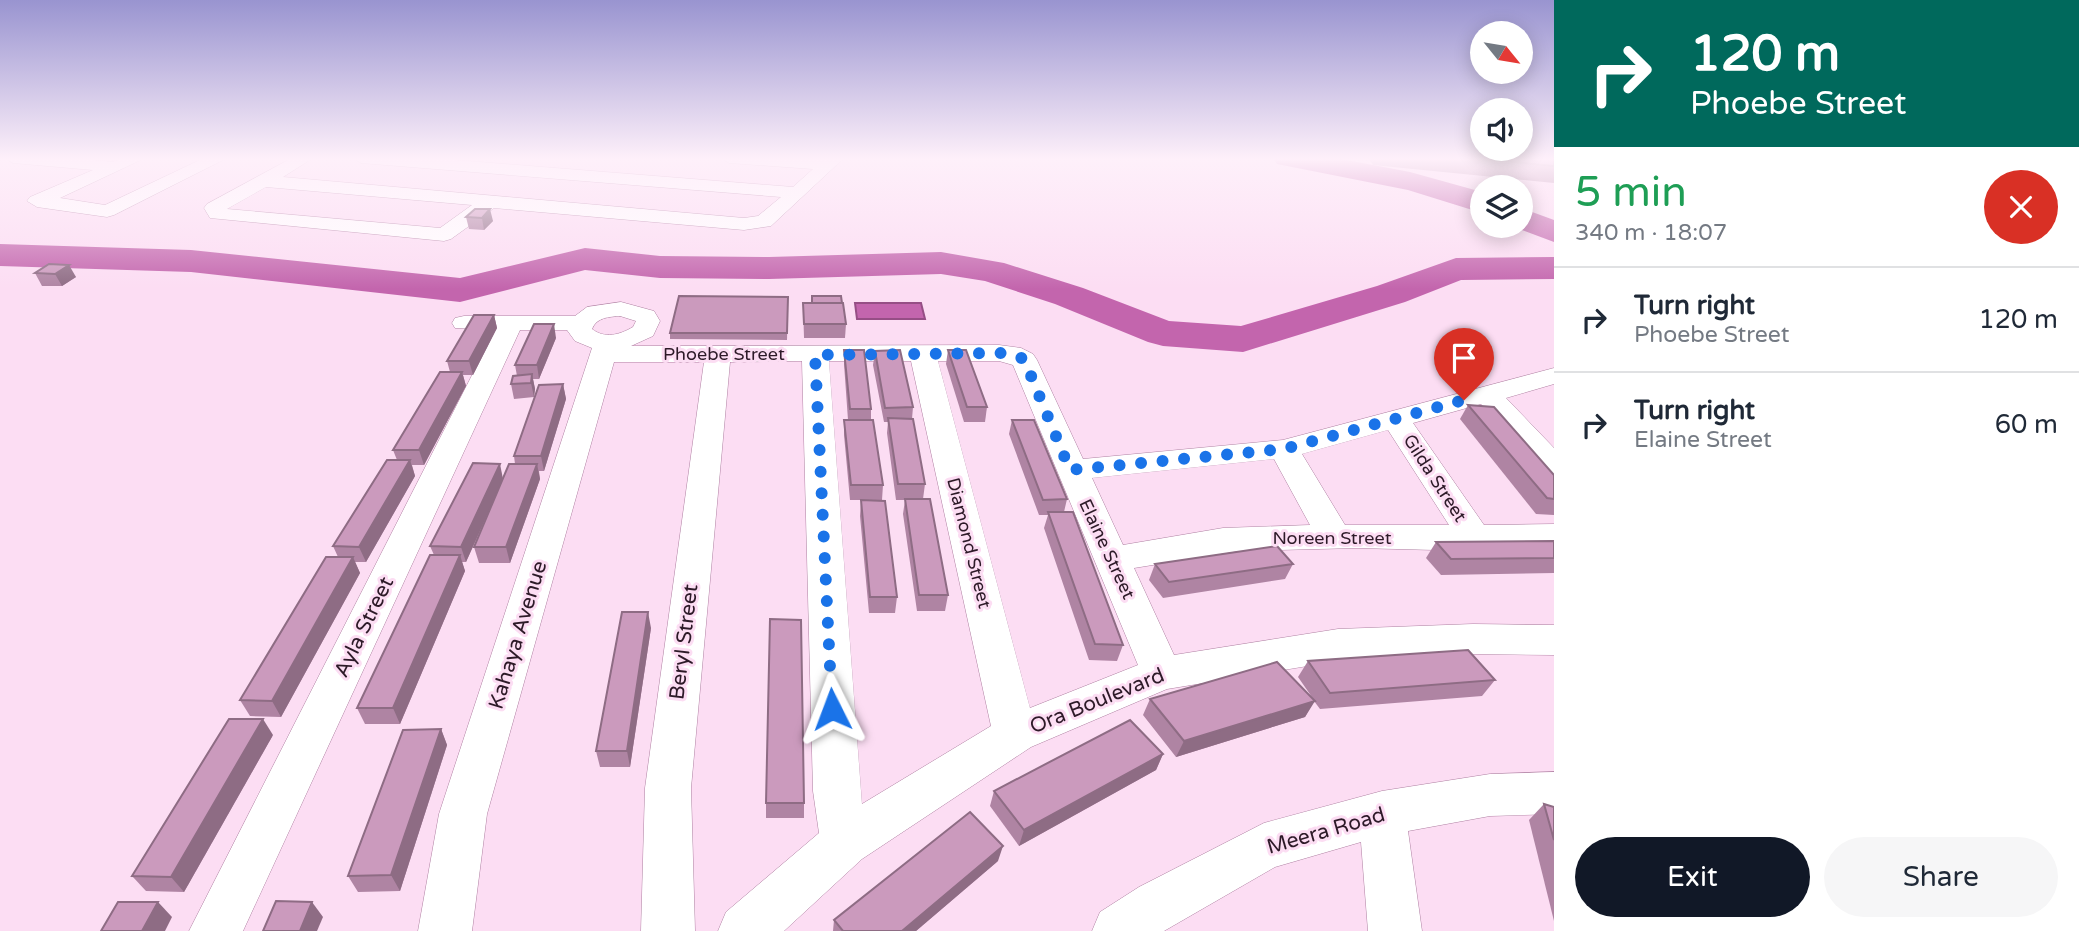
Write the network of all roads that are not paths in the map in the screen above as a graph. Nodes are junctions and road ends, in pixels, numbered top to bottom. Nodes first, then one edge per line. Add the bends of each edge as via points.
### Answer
1 (40, 201) edge
2 (127, 201) edge
3 (226, 201) edge
4 (491, 201) edge
5 (496, 201) edge
6 (788, 201) edge
7 (464, 323) dead end
8 (511, 323) junction
9 (597, 340) junction
10 (922, 352) junction
11 (718, 354) junction
12 (1012, 354) joint
13 (815, 355) junction
14 (1554, 376) edge
15 (1487, 394) junction
16 (1395, 418) junction
17 (1284, 449) junction
18 (1554, 467) edge
19 (1070, 470) junction
20 (1334, 536) junction
21 (1554, 536) edge
22 (1475, 539) junction
23 (1112, 559) junction
24 (1554, 639) edge
25 (1162, 673) junction
26 (1014, 734) junction
27 (1554, 793) edge
28 (1382, 813) junction
29 (845, 842) junction
30 (1144, 922) edge
31 (216, 931) edge
32 (445, 931) edge
33 (668, 931) edge
34 (745, 931) edge
35 (1395, 931) edge

1 - 2 street via 107,211
3 - 4 street via 214,208 217,214 444,235
5 - 6 street via 744,225 764,222
7 - 8 street, Phoebe Street
8 - 9 street, Phoebe Street
8 - 31 street, Ayla Street
9 - 11 street, Phoebe Street
9 - 32 street, Kahaya Avenue via 463,814
10 - 12 street, Phoebe Street
10 - 13 street, Phoebe Street
10 - 26 street, Diamond Street
11 - 13 street, Phoebe Street
11 - 33 street, Beryl Street via 668,788
12 - 19 street, Elaine Street via 1024,359
13 - 29 street via 836,791
14 - 15 street
15 - 16 street
15 - 18 street
16 - 17 street
16 - 22 street, Gilda Street
17 - 19 street
17 - 20 street
19 - 23 street, Elaine Street
20 - 22 street, Noreen Street
20 - 23 street, Noreen Street via 1236,539
21 - 22 street, Noreen Street
23 - 25 street, Elaine Street
24 - 25 street, Ora Boulevard via 1338,645
25 - 26 street, Ora Boulevard
26 - 29 street, Ora Boulevard
27 - 28 street, Meera Road via 1490,795
28 - 30 street, Meera Road via 1264,847
28 - 35 street
29 - 34 street, Ora Boulevard

